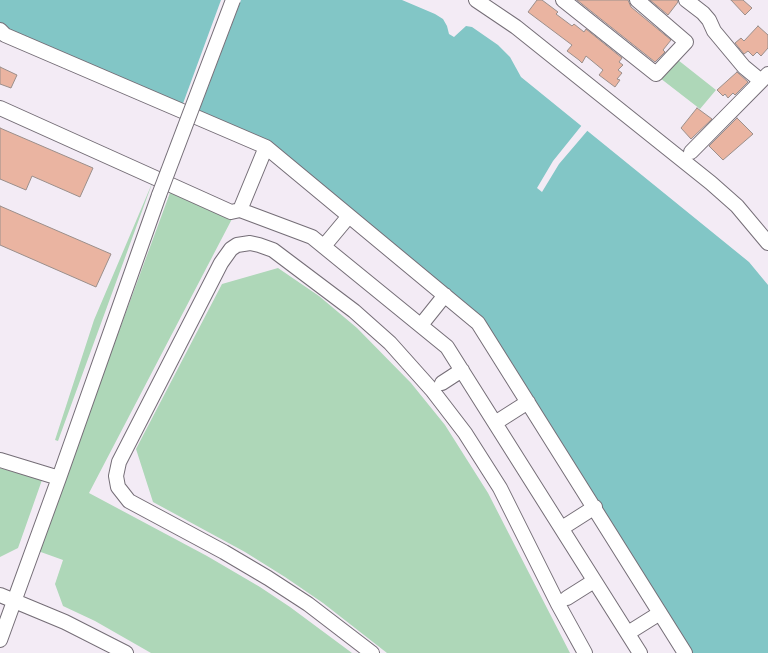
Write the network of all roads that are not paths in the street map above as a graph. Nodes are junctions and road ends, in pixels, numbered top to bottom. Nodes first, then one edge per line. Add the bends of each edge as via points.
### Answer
1 (233, 0) edge
2 (476, 0) edge
3 (563, 0) edge
4 (686, 0) edge
5 (645, 3) edge
6 (2, 35) edge
7 (765, 77) edge
8 (0, 108) edge
9 (266, 147) junction
10 (692, 152) dead end
11 (240, 210) junction
12 (349, 216) junction
13 (768, 243) edge
14 (324, 246) junction
15 (445, 295) junction
16 (421, 325) junction
17 (462, 370) junction
18 (442, 383) dead end
19 (528, 402) junction
20 (495, 423) junction
21 (0, 460) edge
22 (59, 478) junction
23 (595, 507) junction
24 (562, 528) junction
25 (594, 581) junction
26 (0, 595) edge
27 (567, 598) dead end
28 (15, 601) junction
29 (660, 613) junction
30 (628, 634) junction
31 (0, 640) edge
32 (126, 653) edge
33 (372, 653) edge
34 (585, 653) edge
35 (640, 653) edge
36 (685, 653) edge

1 - 22 street, bridge via 159,195
2 - 13 street via 516,27 711,183
3 - 5 street via 656,74 686,42
4 - 7 street via 703,12 714,31 744,67
6 - 9 street
7 - 10 street
8 - 11 street via 231,212
9 - 11 street
9 - 12 street
11 - 14 street via 266,226 312,237
12 - 14 street
12 - 15 street
14 - 16 street
15 - 16 street
15 - 19 street via 478,323
16 - 17 street via 447,347
17 - 18 street
17 - 20 street
19 - 20 street
19 - 23 street
20 - 24 street
21 - 22 street
22 - 28 street
23 - 24 street
23 - 29 street
24 - 25 street
25 - 27 street
25 - 30 street
26 - 28 street
28 - 31 street
28 - 32 street
29 - 30 street
29 - 36 street
30 - 35 street
33 - 34 street via 308,604 224,552 129,500 118,487 119,462 221,263 237,245 259,244 273,250 354,311 390,343 432,390 486,465

